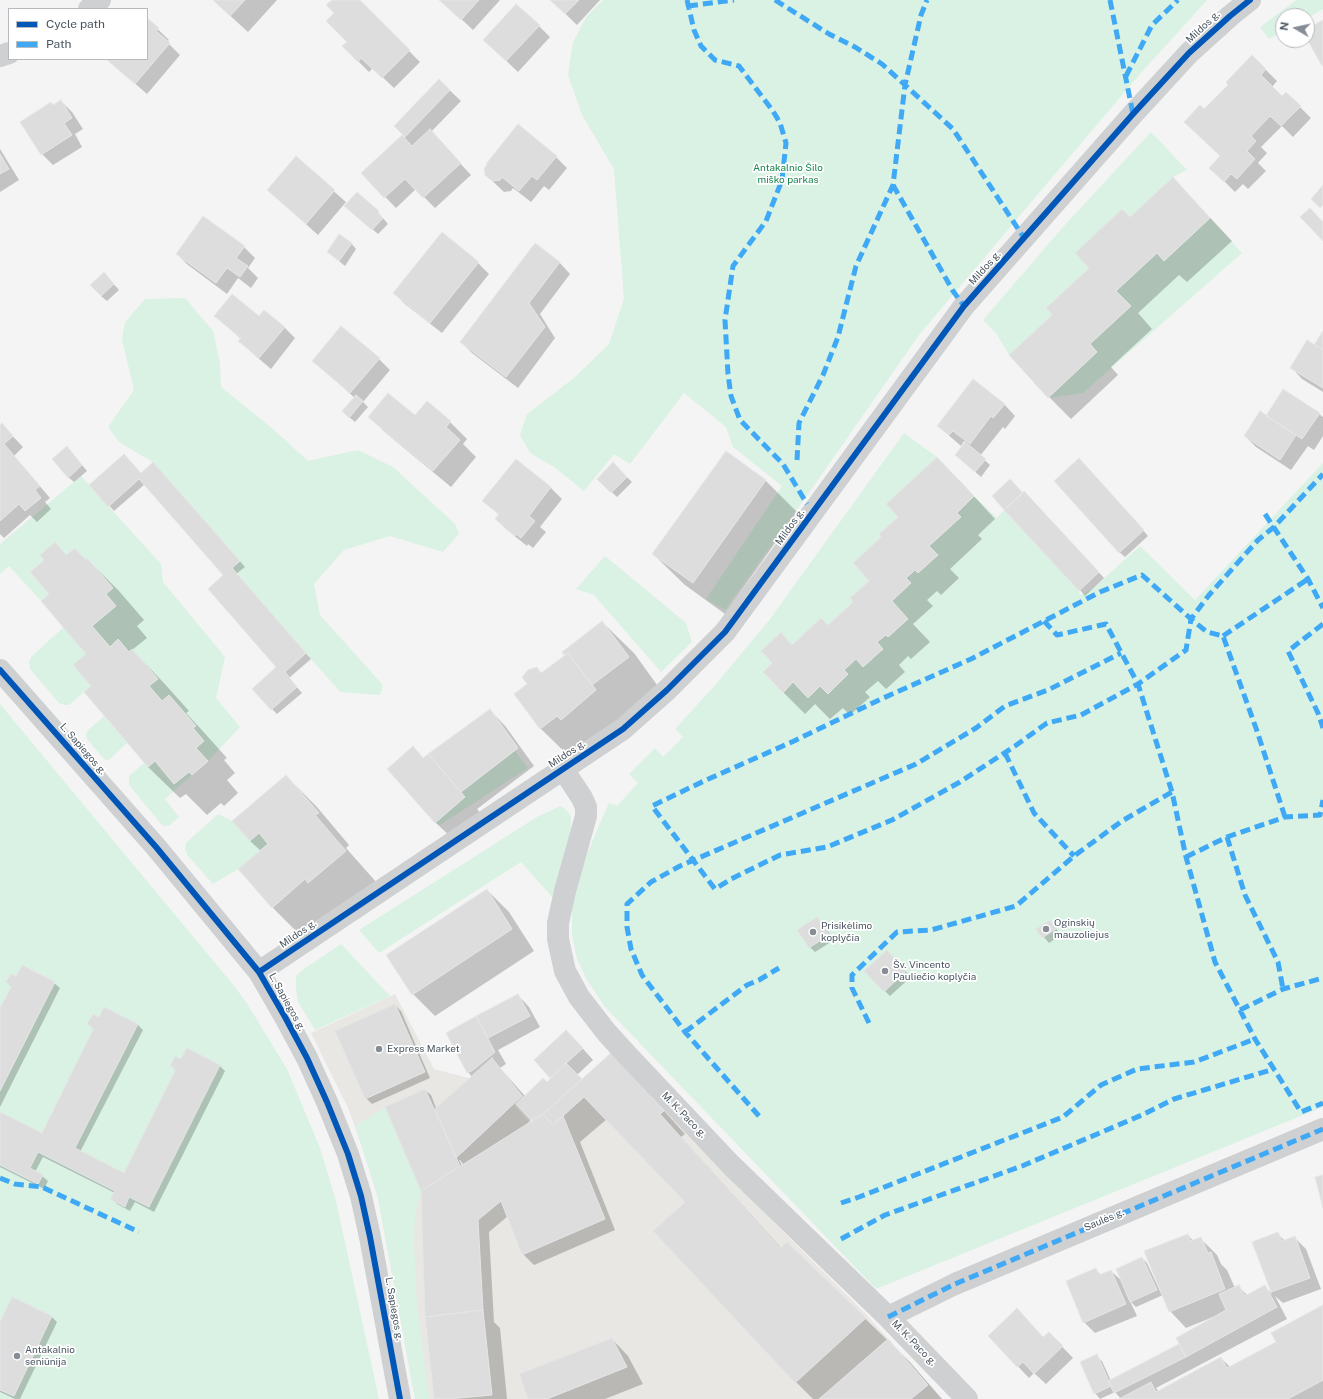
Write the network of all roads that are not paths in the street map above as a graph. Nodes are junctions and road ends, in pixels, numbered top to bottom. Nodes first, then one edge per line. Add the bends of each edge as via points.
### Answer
1 (100, 0) edge
2 (1250, 0) edge
3 (90, 8) edge
4 (0, 670) edge
5 (563, 769) junction
6 (259, 972) junction
7 (1323, 1129) edge
8 (888, 1317) junction
9 (400, 1399) edge
10 (967, 1399) edge

1 - 3 street
2 - 5 street, Mildos g. via 1189,54 964,306 725,632 667,690 623,729
4 - 6 street, L. Sapiegos g. via 156,847
5 - 6 street, Mildos g.
5 - 8 street, M. K. Paco g. via 586,807 586,816 558,923 558,940 565,971 579,997 629,1058 731,1165
6 - 9 street, L. Sapiegos g. via 307,1058 348,1154 370,1237
7 - 8 street, Saulės g. via 955,1284
8 - 10 street, M. K. Paco g.

